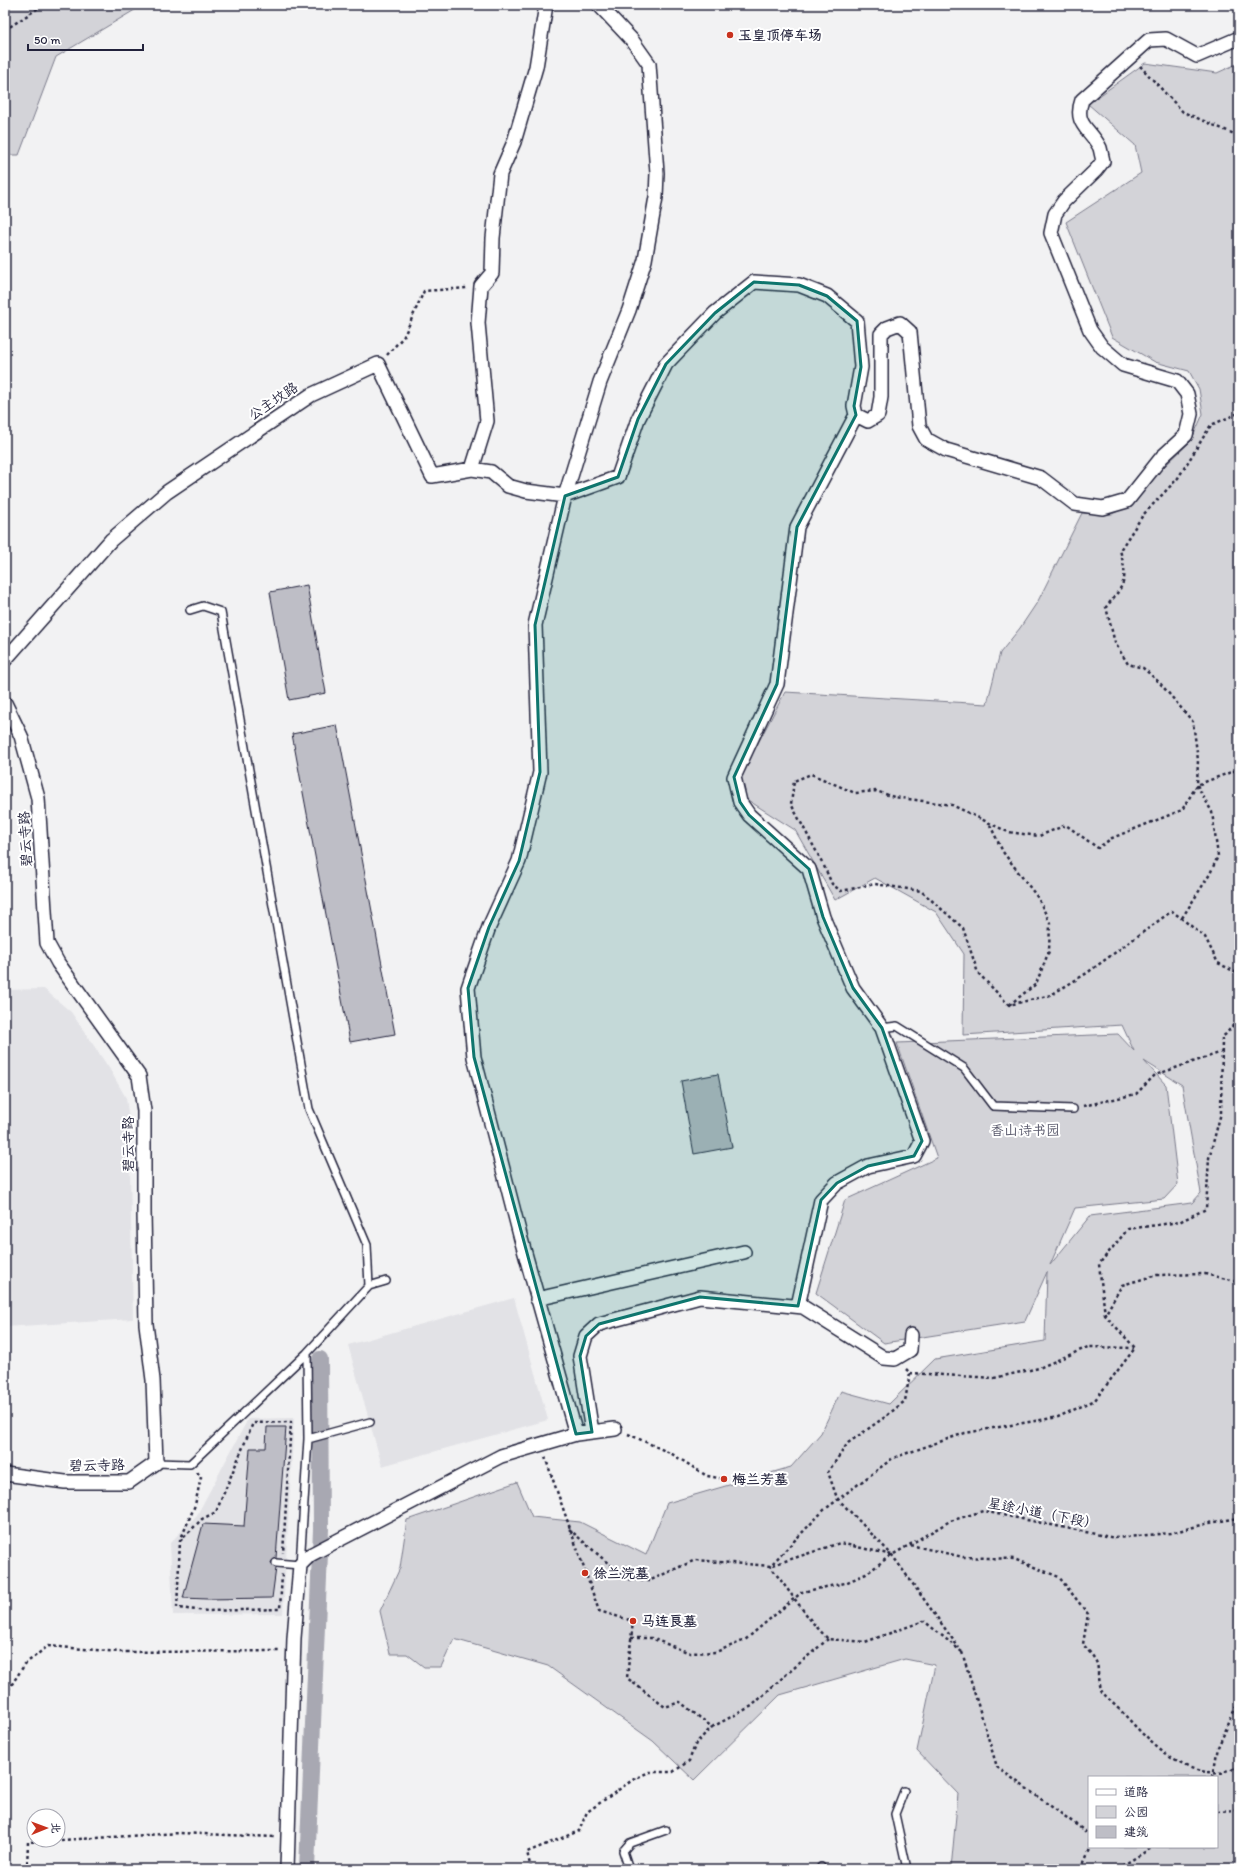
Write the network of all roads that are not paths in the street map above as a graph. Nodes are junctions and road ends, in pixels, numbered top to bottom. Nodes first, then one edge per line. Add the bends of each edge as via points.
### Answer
1 (546, 5) edge
2 (599, 5) edge
3 (1239, 38) edge
4 (856, 415) junction
5 (472, 469) junction
6 (565, 496) junction
7 (190, 610) dead end
8 (5, 660) edge
9 (5, 703) edge
10 (882, 1028) junction
11 (1073, 1109) road end
12 (744, 1252) dead end
13 (386, 1281) dead end
14 (369, 1286) junction
15 (537, 1299) junction
16 (798, 1306) junction
17 (911, 1335) dead end
18 (307, 1353) junction
19 (370, 1422) dead end
20 (615, 1429) road end
21 (592, 1432) junction
22 (576, 1434) junction
23 (308, 1438) junction
24 (156, 1463) junction
25 (5, 1474) edge
26 (279, 1564) road end
27 (300, 1565) junction
28 (904, 1791) dead end
29 (666, 1830) dead end
30 (287, 1869) edge
31 (629, 1869) edge
32 (907, 1869) edge

1 - 5 street via 536,67 514,142 500,174 492,273 481,286 478,323 487,421
2 - 6 street via 632,40 649,64 656,151 656,197 645,260 629,310 600,382
3 - 4 street via 1197,56 1166,39 1150,40 1082,100 1079,108 1080,121 1099,147 1103,161 1064,200 1055,214 1051,234 1090,330 1102,347 1123,365 1177,381 1187,394 1191,414 1186,435 1162,457 1128,501 1103,508 1075,504 1041,478 946,450 926,439 919,426 910,332 900,323 887,328 881,334 881,397 878,415 868,421
4 - 6 street via 854,406 861,367 857,321 827,296 799,285 754,282 715,313 666,364 638,419 618,478
4 - 10 street via 797,527 777,684 734,777 740,802 749,815 809,869 823,916 852,988
5 - 6 street via 490,472 508,486
5 - 8 street, 公主坟路 via 432,476 378,364 311,395 167,492 111,540
6 - 15 street via 535,625 540,772 520,861 489,927 468,988 474,1058
7 - 14 lane via 203,606 221,612 309,1109 367,1245
9 - 24 street, 碧云寺路 via 21,736 38,798 47,943 58,963 139,1076 144,1111 146,1324 153,1380
10 - 11 lane via 897,1026 964,1068 993,1106
10 - 16 street via 922,1141 914,1156 868,1166 837,1184 821,1200
12 - 15 street
13 - 14 lane
14 - 18 lane
15 - 22 street
16 - 17 street via 884,1358 895,1360 910,1350
16 - 21 street via 700,1297 599,1324 586,1336 580,1356
18 - 23 lane
18 - 24 lane via 190,1464
19 - 23 lane
20 - 21 street
21 - 22 street
22 - 27 street via 501,1456 310,1555
23 - 27 lane
24 - 25 street, 碧云寺路 via 129,1482 65,1482
26 - 27 lane
27 - 30 street via 294,1650
28 - 32 lane via 895,1814
29 - 31 lane via 630,1843 623,1851

